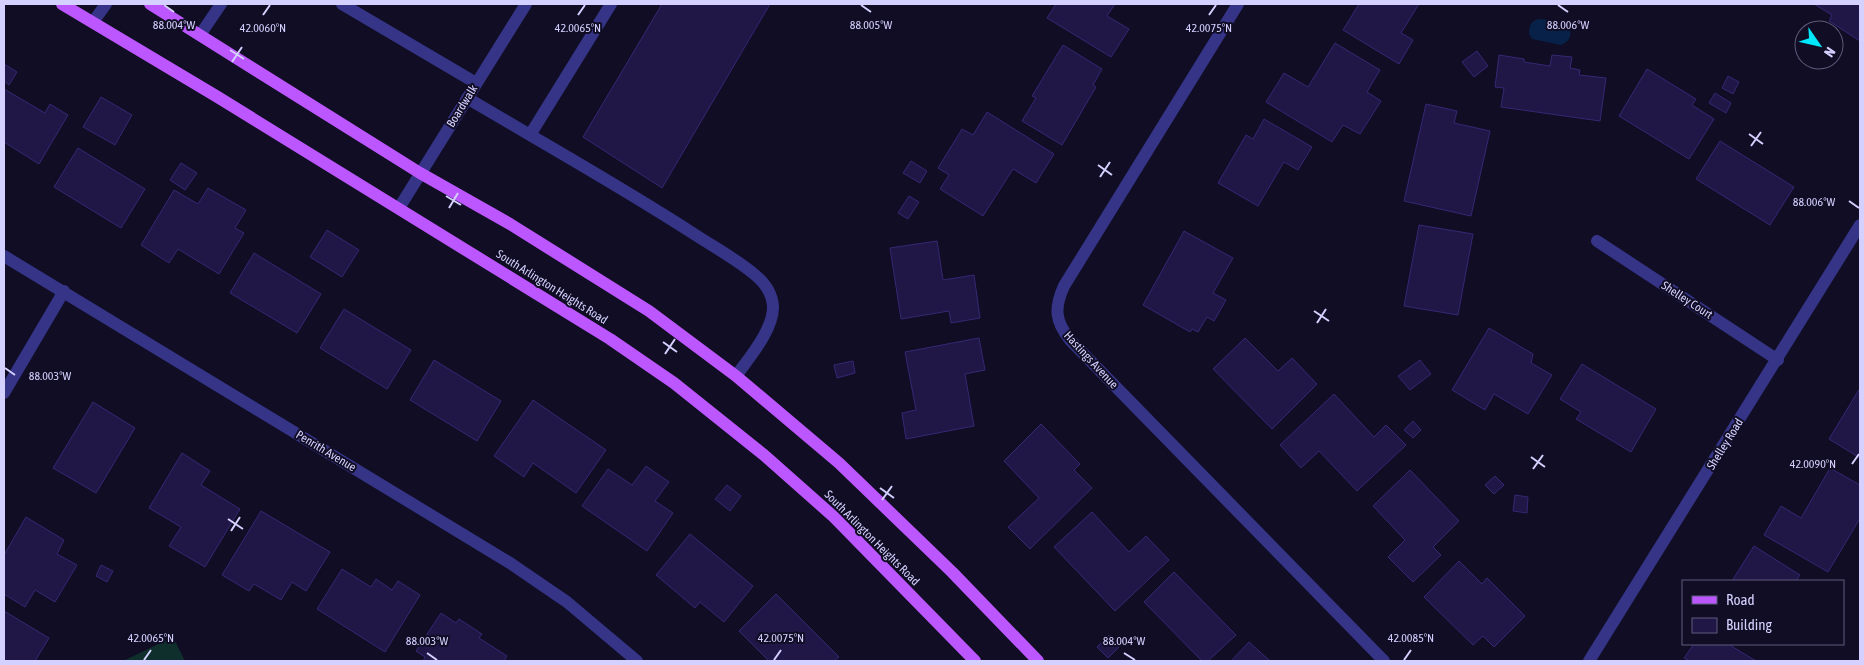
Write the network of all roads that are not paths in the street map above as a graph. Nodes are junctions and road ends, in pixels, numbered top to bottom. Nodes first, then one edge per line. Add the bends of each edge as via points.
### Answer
1 (62, 4) edge
2 (106, 4) edge
3 (150, 4) edge
4 (222, 4) edge
5 (342, 4) edge
6 (526, 4) edge
7 (611, 4) edge
8 (1238, 4) edge
9 (93, 22) junction
10 (200, 35) junction
11 (476, 83) junction
12 (467, 98) junction
13 (530, 135) junction
14 (420, 173) junction
15 (399, 208) junction
16 (1860, 225) edge
17 (1597, 240) dead end
18 (4, 256) edge
19 (64, 291) junction
20 (1778, 360) junction
21 (736, 376) junction
22 (4, 393) edge
23 (637, 661) edge
24 (975, 661) edge
25 (1038, 661) edge
26 (1384, 661) edge
27 (1589, 661) edge

1 - 9 main road, South Arlington Heights Road
2 - 9 street
3 - 10 main road
4 - 10 street
5 - 11 street
6 - 11 street, Boardwalk
7 - 13 street
8 - 26 street, Hastings Avenue via 1064,286 1057,300 1058,316 1062,330 1070,340
9 - 15 main road, South Arlington Heights Road
10 - 14 main road
11 - 12 street, Boardwalk
12 - 13 street
12 - 14 street, Boardwalk
13 - 21 street via 656,209 755,275 770,292 771,318 761,340
14 - 15 street, Boardwalk
14 - 21 main road via 604,282
15 - 24 main road, South Arlington Heights Road via 610,339 719,418 834,517
16 - 20 street, Shelley Road
17 - 20 street, Shelley Court
18 - 19 street, Penrith Avenue
19 - 22 street
19 - 23 street, Penrith Avenue via 510,563 567,602
20 - 27 street, Shelley Road
21 - 25 main road via 839,463

